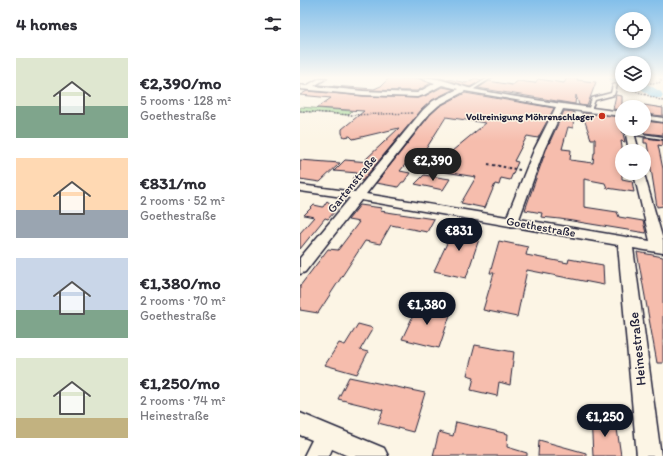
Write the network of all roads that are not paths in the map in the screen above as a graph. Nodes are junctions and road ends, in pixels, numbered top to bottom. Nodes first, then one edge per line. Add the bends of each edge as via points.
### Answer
1 (442, 99) edge
2 (526, 99) edge
3 (593, 99) edge
4 (560, 106) junction
5 (589, 110) junction
6 (615, 113) edge
7 (651, 118) edge
8 (663, 120) edge
9 (651, 136) edge
10 (663, 138) edge
11 (641, 180) edge
12 (300, 188) edge
13 (359, 196) junction
14 (511, 222) junction
15 (625, 242) junction
16 (661, 247) edge
17 (300, 268) edge
18 (300, 424) edge
19 (327, 436) junction
20 (316, 456) edge
21 (376, 456) edge
22 (648, 456) edge

1 - 13 street, Gartenstraße via 426,112
2 - 4 street
3 - 5 lane
4 - 5 street
4 - 14 street via 539,150
5 - 6 street
7 - 8 street
9 - 10 lane
11 - 16 street
12 - 13 street, Goethestraße
13 - 14 street, Goethestraße
13 - 17 street, Gartenstraße
14 - 15 street, Goethestraße
15 - 16 street, Goethestraße
15 - 22 street, Heinestraße
18 - 19 street
19 - 20 street
19 - 21 street

